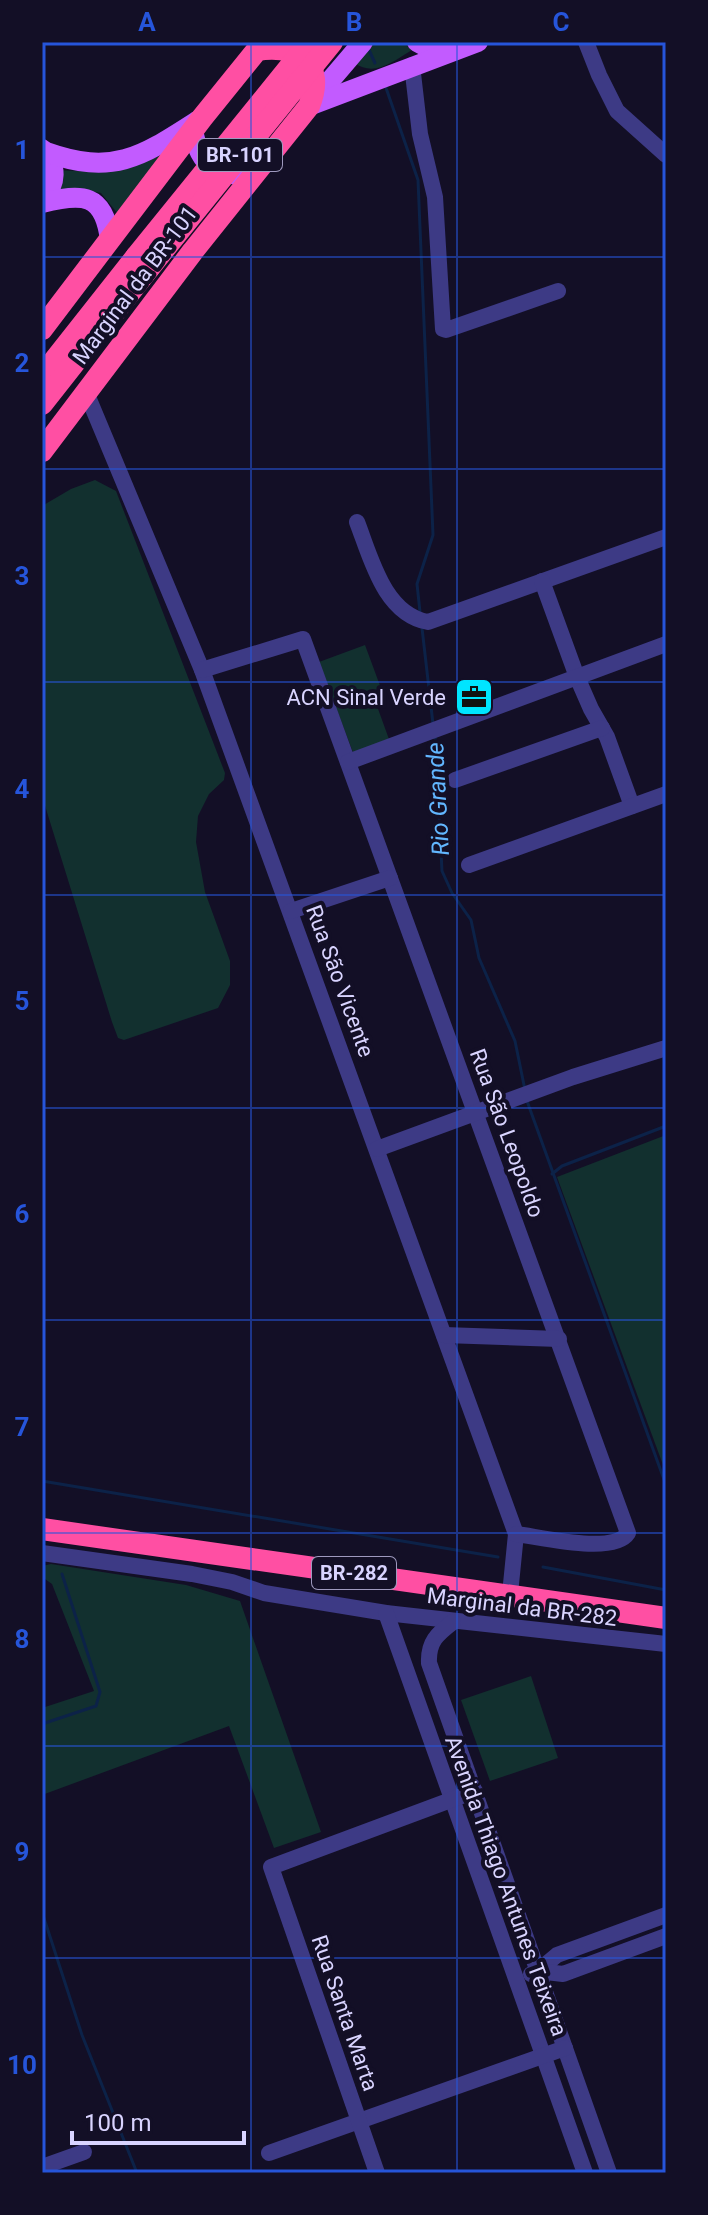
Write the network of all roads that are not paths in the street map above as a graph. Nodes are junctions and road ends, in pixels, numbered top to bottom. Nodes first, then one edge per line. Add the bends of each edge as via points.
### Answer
1 (310, 42) edge
2 (332, 42) edge
3 (363, 42) edge
4 (417, 42) edge
5 (478, 42) edge
6 (586, 42) edge
7 (260, 46) edge
8 (447, 52) junction
9 (412, 65) junction
10 (326, 71) junction
11 (376, 80) junction
12 (309, 106) junction
13 (198, 124) junction
14 (44, 151) edge
15 (666, 155) edge
16 (255, 173) junction
17 (42, 201) edge
18 (138, 203) junction
19 (110, 240) junction
20 (193, 251) junction
21 (142, 262) junction
22 (558, 291) dead end
23 (42, 329) edge
24 (42, 376) edge
25 (86, 392) junction
26 (42, 404) edge
27 (42, 451) edge
28 (357, 522) dead end
29 (666, 537) edge
30 (542, 581) junction
31 (666, 644) edge
32 (202, 670) junction
33 (577, 677) junction
34 (602, 728) junction
35 (348, 762) junction
36 (455, 780) dead end
37 (666, 794) edge
38 (632, 806) junction
39 (469, 865) dead end
40 (390, 878) junction
41 (291, 911) junction
42 (666, 1048) edge
43 (476, 1111) junction
44 (377, 1149) junction
45 (444, 1335) junction
46 (559, 1339) junction
47 (42, 1529) edge
48 (516, 1534) junction
49 (42, 1553) edge
50 (510, 1594) junction
51 (386, 1613) junction
52 (666, 1618) edge
53 (453, 1622) junction
54 (666, 1644) edge
55 (475, 1791) junction
56 (452, 1800) junction
57 (665, 1925) edge
58 (538, 1971) junction
59 (515, 1978) junction
60 (565, 2048) junction
61 (543, 2056) junction
62 (359, 2121) junction
63 (84, 2152) dead end
64 (269, 2153) dead end
65 (45, 2165) edge
66 (377, 2173) edge
67 (585, 2173) edge
68 (609, 2173) edge

1 - 21 highway, BR-101, bridge
2 - 21 highway, BR-101, bridge
3 - 10 main road
4 - 8 main road
5 - 8 main road
6 - 15 street via 617,111
7 - 10 highway via 285,51
7 - 13 highway
8 - 9 main road
9 - 11 main road
9 - 22 street via 435,197 443,329
10 - 11 main road
10 - 12 highway
11 - 12 main road
12 - 16 highway, Marginal da BR-101
13 - 14 main road via 157,147 111,163 83,163
13 - 16 main road via 200,153 218,170 230,176
13 - 18 highway
14 - 17 main road via 52,161 54,182
16 - 20 highway, Marginal da BR-101
17 - 19 main road via 87,198 108,220
18 - 19 highway
18 - 20 highway via 163,194 186,203 196,215
19 - 23 highway
20 - 25 highway, Marginal da BR-101
21 - 24 highway, BR-101
21 - 26 highway, BR-101
25 - 27 highway, Marginal da BR-101
25 - 32 street, Rua São Vicente
28 - 30 street via 384,586 400,609 421,620
29 - 30 street
30 - 33 street
31 - 33 street
32 - 35 street, Rua São Leopoldo via 303,639
32 - 41 street, Rua São Vicente
33 - 34 street
33 - 35 street
34 - 36 street
34 - 38 street
35 - 40 street, Rua São Leopoldo
37 - 38 street
38 - 39 street
40 - 41 street
40 - 43 street, Rua São Leopoldo
41 - 44 street, Rua São Vicente
42 - 43 street
43 - 44 street
43 - 46 street, Rua São Leopoldo
44 - 45 street, Rua São Vicente
45 - 46 street
45 - 48 street, Rua São Vicente
46 - 48 street, Rua São Leopoldo via 628,1533 602,1545
47 - 50 highway, BR-282
48 - 50 street, Rua São Vicente
49 - 51 street, Marginal da BR-282 via 192,1574 264,1593
50 - 52 highway, BR-282
51 - 53 street, Marginal da BR-282
51 - 56 street, Avenida Thiago Antunes Teixeira
53 - 54 street, Marginal da BR-282
53 - 55 street, Avenida Thiago Antunes Teixeira via 432,1640 429,1663
55 - 56 street
55 - 58 street, Avenida Thiago Antunes Teixeira
56 - 59 street, Avenida Thiago Antunes Teixeira
56 - 62 street, Rua Santa Marta via 271,1867
57 - 58 street via 557,1955
58 - 59 street
58 - 60 street, Avenida Thiago Antunes Teixeira
59 - 61 street, Avenida Thiago Antunes Teixeira
60 - 61 street
60 - 68 street, Avenida Thiago Antunes Teixeira
61 - 62 street
61 - 67 street, Avenida Thiago Antunes Teixeira
62 - 64 street
62 - 66 street, Rua Santa Marta
63 - 65 street

